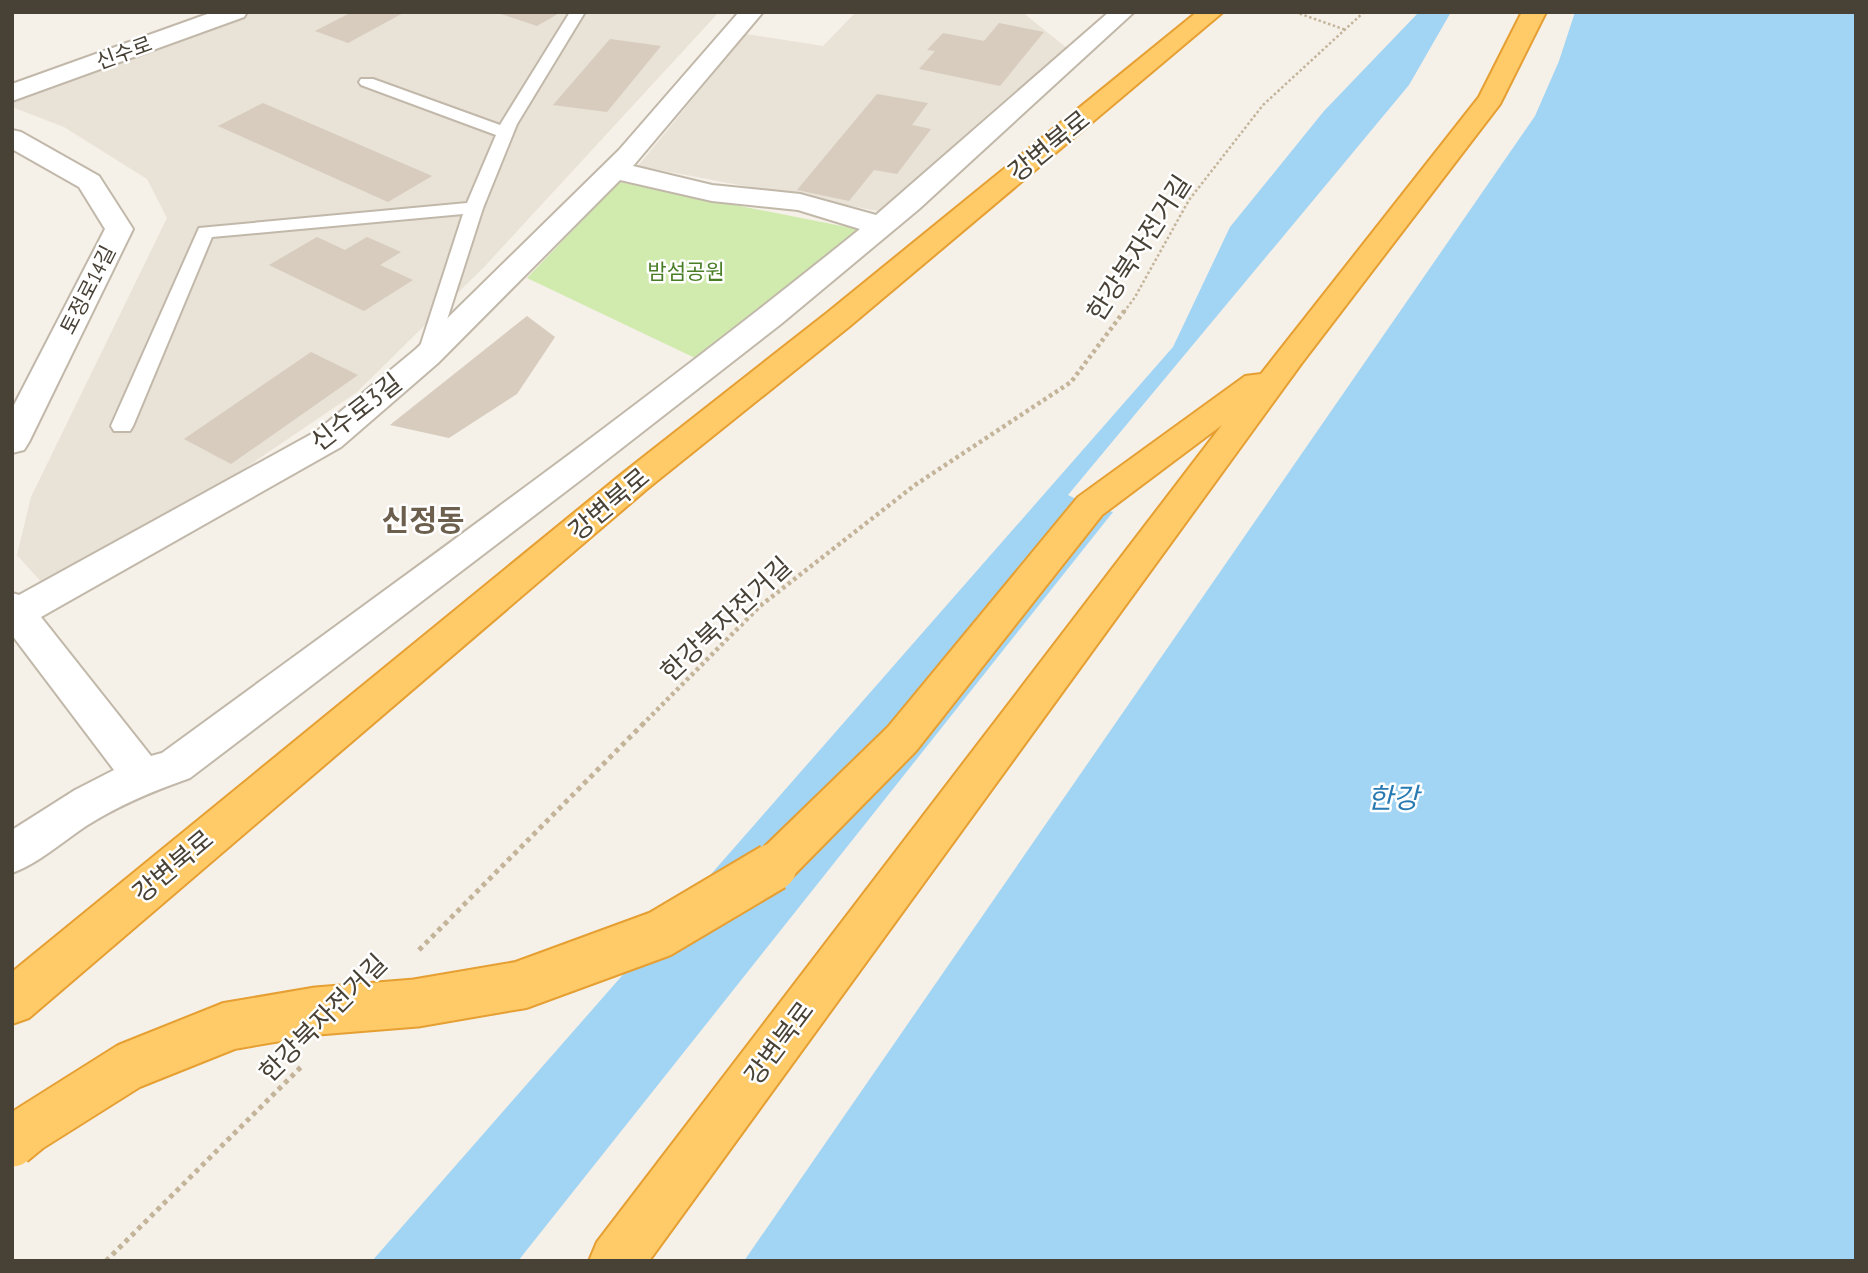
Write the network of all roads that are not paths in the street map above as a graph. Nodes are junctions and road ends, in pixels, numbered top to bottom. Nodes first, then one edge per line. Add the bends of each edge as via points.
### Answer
1 (236, 12) edge
2 (578, 12) edge
3 (751, 12) edge
4 (1212, 12) edge
5 (1534, 12) edge
6 (1106, 15) edge
7 (367, 82) dead end
8 (12, 93) edge
9 (505, 132) junction
10 (12, 138) edge
11 (614, 170) junction
12 (474, 208) junction
13 (882, 226) junction
14 (427, 356) junction
15 (1290, 358) junction
16 (122, 426) dead end
17 (12, 442) edge
18 (14, 611) edge
19 (142, 775) junction
20 (12, 854) edge
21 (135, 899) junction
22 (12, 967) edge
23 (12, 1002) edge
24 (12, 1143) edge
25 (616, 1261) edge

1 - 8 street, 신수로
2 - 9 lane
3 - 11 street, 신수로3길
4 - 21 highway, 강변북로 via 635,481
5 - 15 highway, 강변북로 via 1492,99
6 - 13 street
7 - 9 lane
9 - 12 lane
10 - 17 street, 토정로14길 via 89,182 119,229
11 - 13 street via 712,193 800,202
11 - 14 street, 신수로3길
12 - 14 lane
12 - 16 lane via 205,232
13 - 19 street via 574,468 175,766
14 - 18 street, 신수로3길 via 329,439
15 - 24 highway, bridge via 1090,506 902,739 773,867 660,934 521,985 229,1026 129,1066
15 - 25 highway, 강변북로
18 - 19 street
19 - 20 street via 79,806
21 - 22 highway
21 - 23 highway, 강변북로

